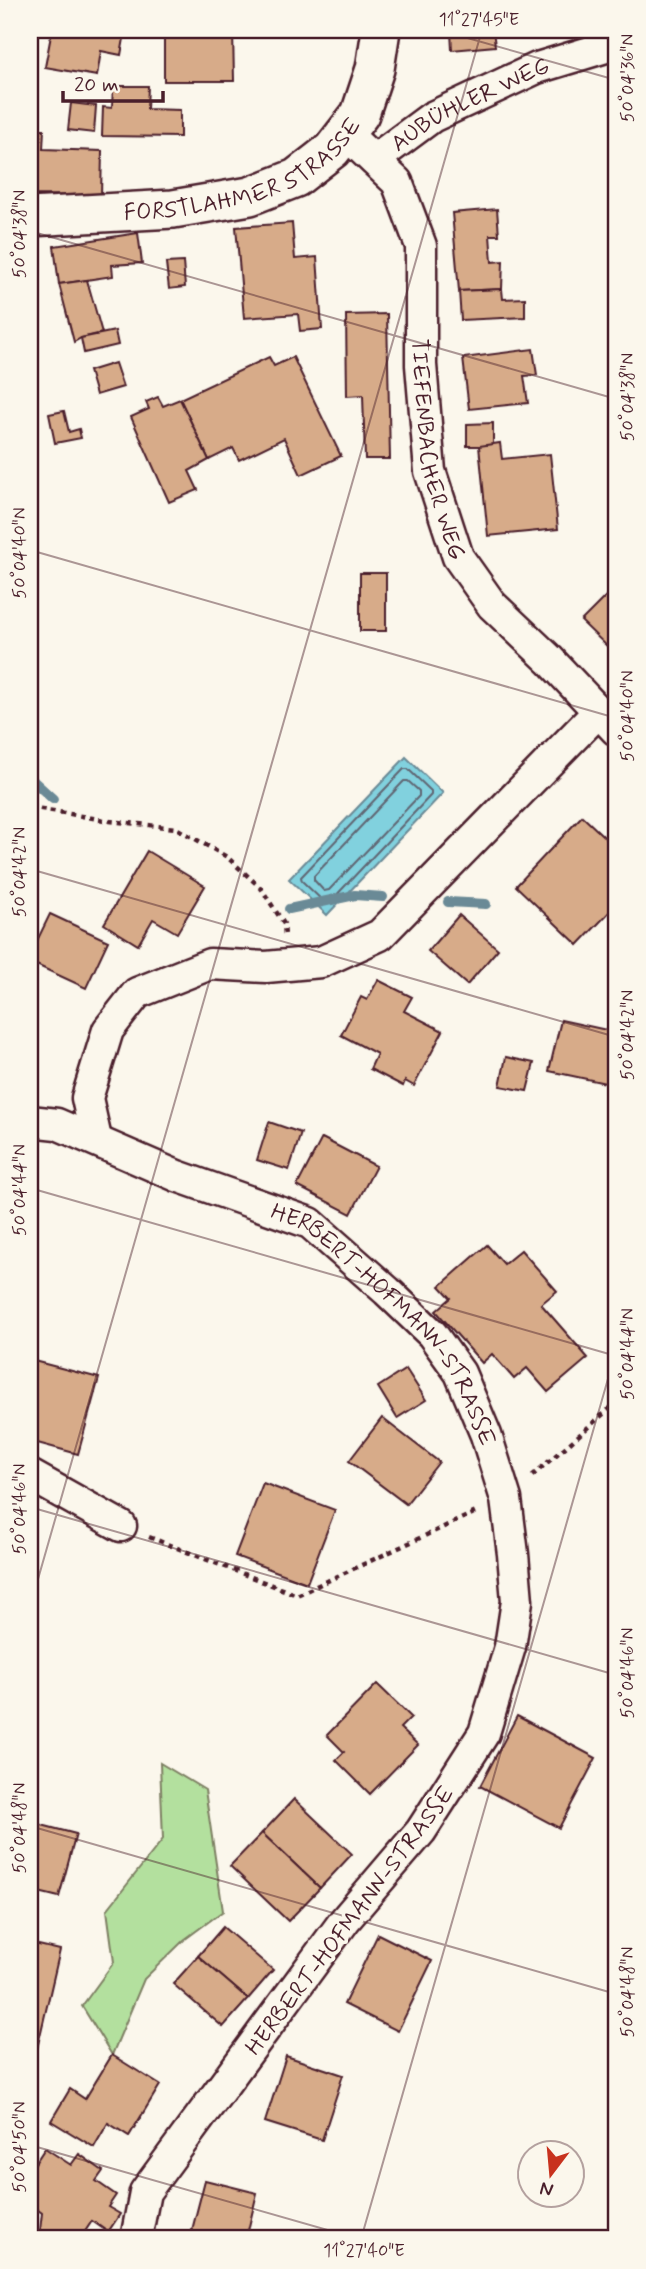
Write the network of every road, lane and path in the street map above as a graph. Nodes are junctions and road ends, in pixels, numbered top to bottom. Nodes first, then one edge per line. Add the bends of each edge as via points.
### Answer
1 (381, 30) edge
2 (616, 44) edge
3 (345, 133) junction
4 (374, 160) junction
5 (30, 217) edge
6 (607, 721) edge
7 (30, 807) edge
8 (287, 965) junction
9 (30, 1121) edge
10 (96, 1139) junction
11 (616, 1403) edge
12 (30, 1475) edge
13 (506, 1499) junction
14 (121, 1526) joint
15 (136, 2239) edge

1 - 3 street, FORSTLAHMER STRASSE via 368,91
2 - 4 street, AUBÜHLER WEG via 537,68 432,117
3 - 4 street, TIEFENBACHER WEG
3 - 5 street, FORSTLAHMER STRASSE via 332,150 296,178 250,196 173,209
4 - 6 street, TIEFENBACHER WEG via 397,182 421,246 421,365 430,471 458,556 492,605
6 - 8 street via 380,935 321,962
7 - 8 path via 176,828 227,857 261,888 284,924
8 - 10 street via 209,964 137,993 108,1030 87,1098
9 - 10 street, HERBERT-HOFMANN-STRASSE via 57,1124
10 - 13 street, HERBERT-HOFMANN-STRASSE via 177,1176 310,1223 432,1334 460,1373
11 - 13 path
12 - 14 street
13 - 14 path via 297,1595
13 - 15 street, HERBERT-HOFMANN-STRASSE via 517,1601 510,1647 484,1733 421,1830 345,1920 145,2192

